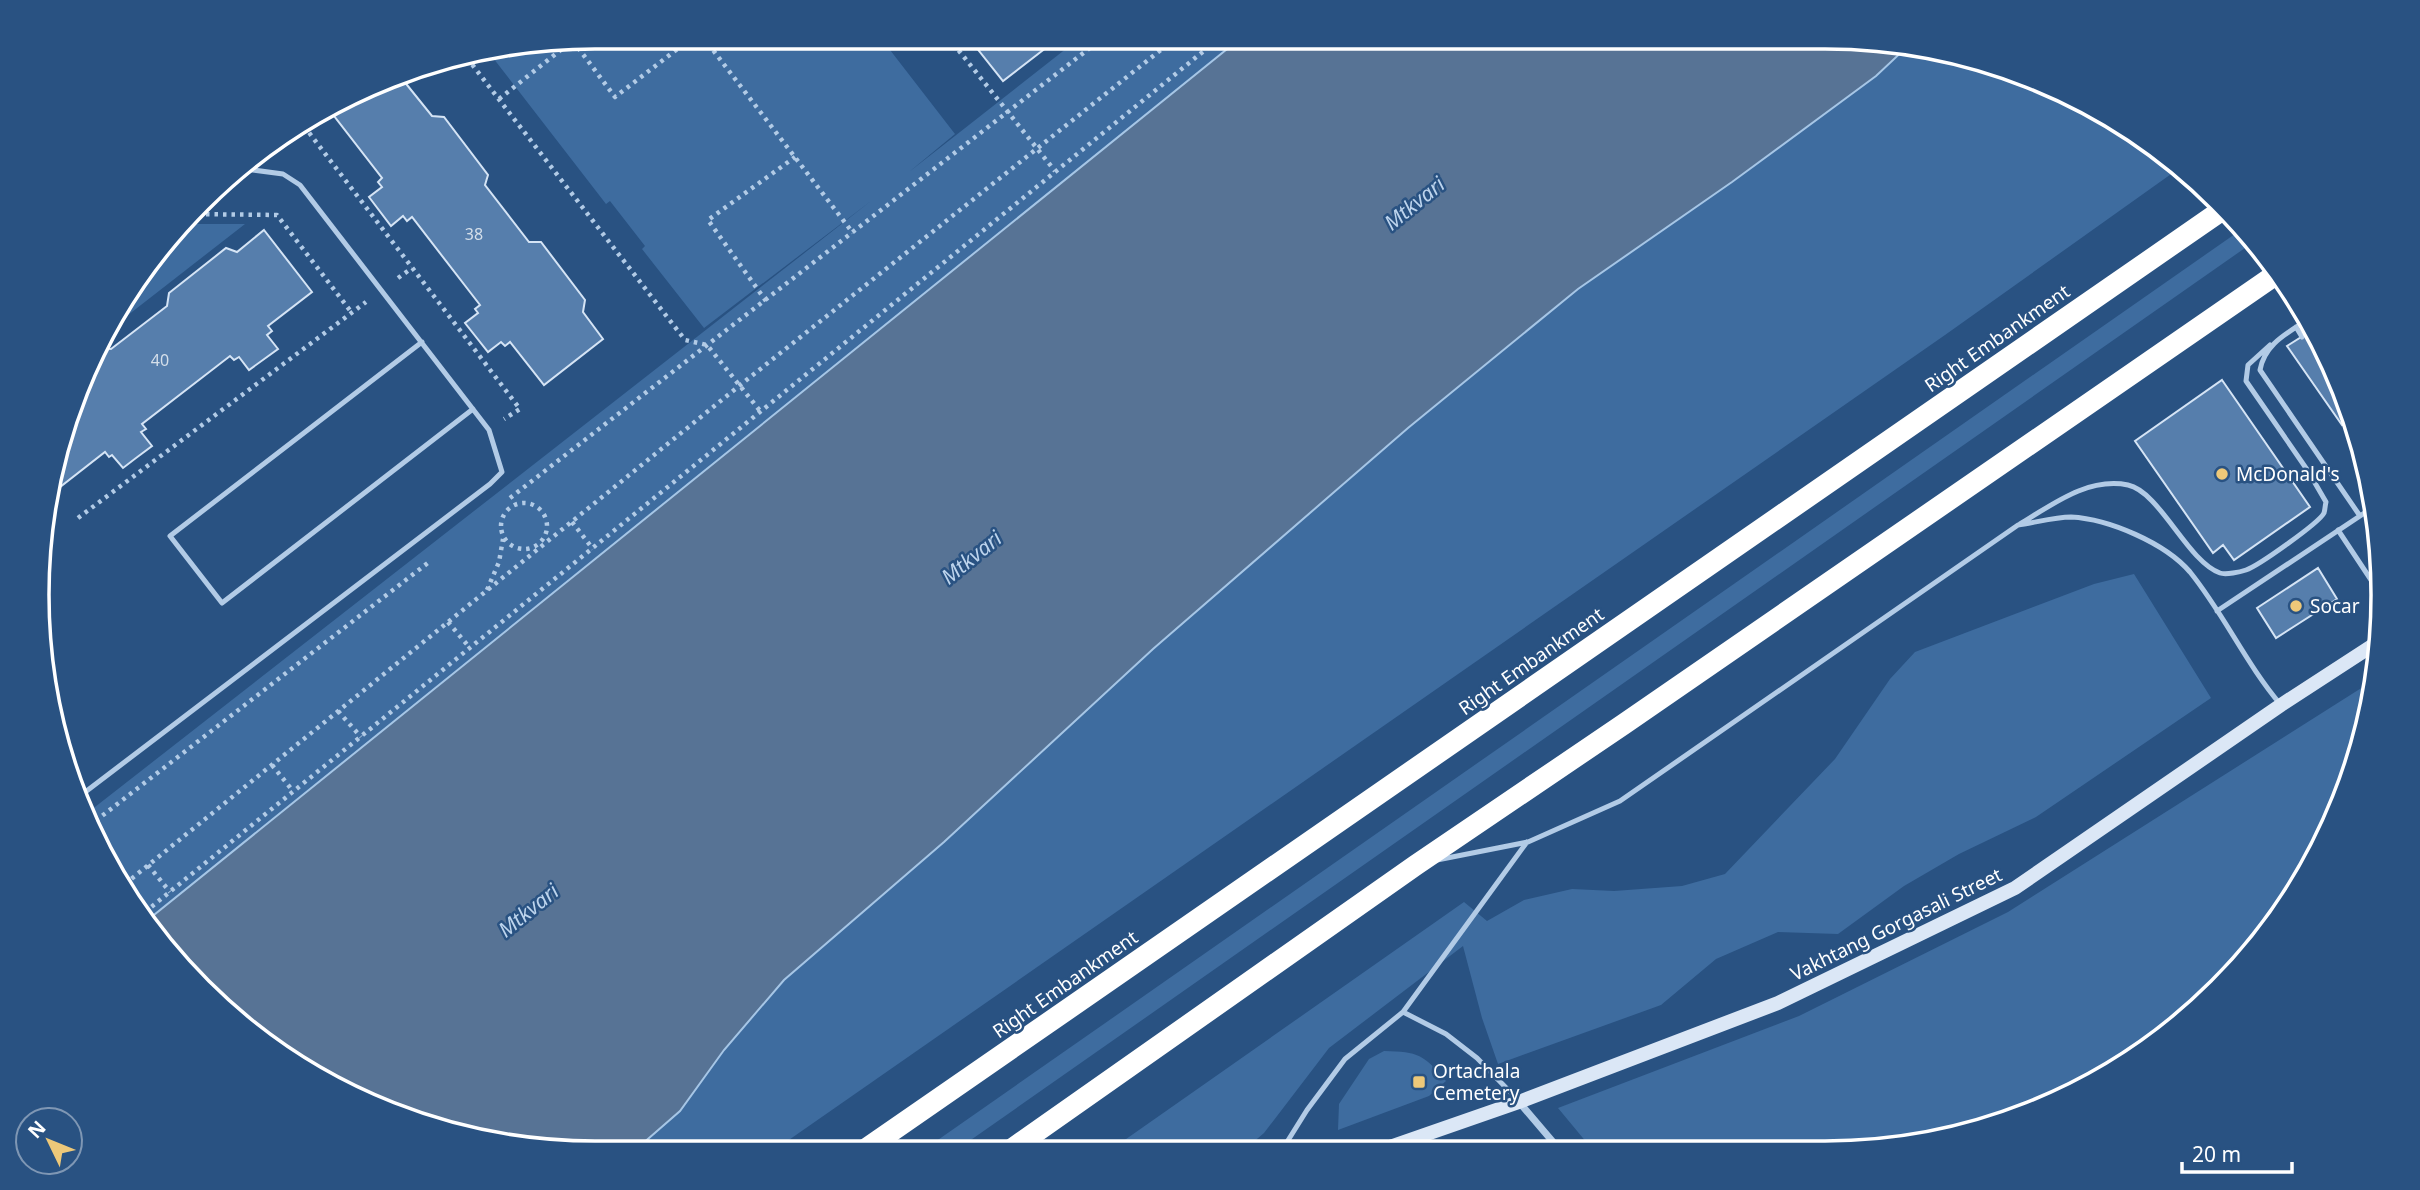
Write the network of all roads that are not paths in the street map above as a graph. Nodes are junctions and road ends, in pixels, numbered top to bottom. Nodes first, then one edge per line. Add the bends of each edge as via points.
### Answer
1 (253, 170) edge
2 (2216, 214) edge
3 (2269, 279) edge
4 (2299, 325) edge
5 (2296, 327) junction
6 (2302, 337) dead end
7 (422, 342) junction
8 (2270, 345) junction
9 (473, 409) junction
10 (2364, 513) edge
11 (2360, 516) junction
12 (2018, 525) junction
13 (2338, 530) junction
14 (2371, 579) edge
15 (2217, 611) junction
16 (2368, 648) edge
17 (2281, 705) junction
18 (86, 791) edge
19 (1528, 842) junction
20 (1416, 864) junction
21 (1403, 1012) junction
22 (1519, 1102) junction
23 (877, 1141) edge
24 (1023, 1141) edge
25 (1288, 1141) edge
26 (1407, 1141) edge
27 (1552, 1141) edge

1 - 7 lane via 283,174 300,185
2 - 23 highway, Right Embankment
3 - 20 highway
4 - 5 lane
5 - 6 lane
5 - 8 lane
7 - 9 lane
7 - 9 lane via 170,536 222,603
8 - 11 lane via 2260,370
8 - 12 lane via 2248,365 2246,381 2326,502 2324,514 2301,533 2247,570 2222,574 2203,563 2147,496 2131,485 2110,484 2084,488
9 - 18 lane via 489,430 502,472 490,484
10 - 11 lane
11 - 13 lane
12 - 15 lane via 2070,517 2115,525 2156,545 2189,571
12 - 19 lane via 1620,801
13 - 14 lane
13 - 15 lane
15 - 17 lane
16 - 17 street, Vakhtang Gorgasali Street
17 - 22 street, Vakhtang Gorgasali Street via 2015,888 1778,1003
19 - 20 lane
19 - 21 lane
20 - 24 highway
21 - 22 lane via 1477,1058
21 - 25 lane via 1345,1059
22 - 26 street, Vakhtang Gorgasali Street
22 - 27 street

